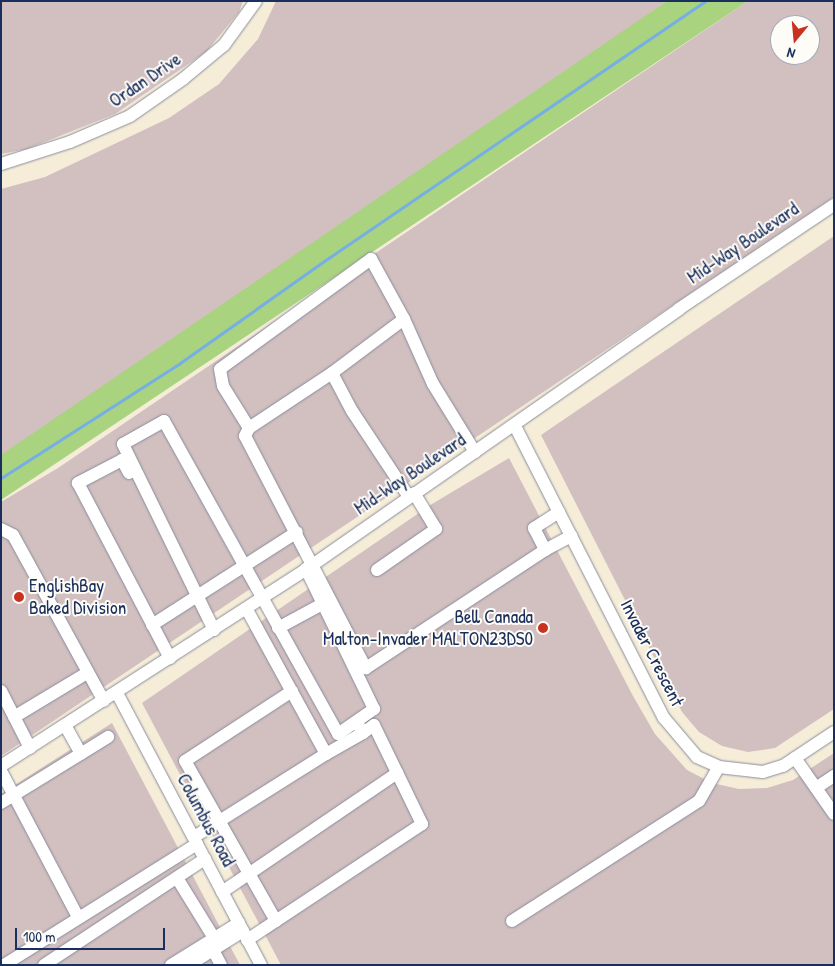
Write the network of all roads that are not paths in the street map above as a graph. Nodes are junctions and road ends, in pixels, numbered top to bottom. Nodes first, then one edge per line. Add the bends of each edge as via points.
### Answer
1 (256, 1) edge
2 (1, 164) edge
3 (834, 205) edge
4 (404, 319) junction
5 (332, 373) junction
6 (515, 426) junction
7 (249, 428) junction
8 (475, 452) junction
9 (411, 495) junction
10 (559, 512) junction
11 (1, 529) edge
12 (297, 532) junction
13 (571, 536) junction
14 (545, 550) junction
15 (242, 565) junction
16 (310, 566) junction
17 (377, 570) dead end
18 (194, 598) junction
19 (262, 598) junction
20 (324, 603) junction
21 (246, 608) junction
22 (152, 625) junction
23 (278, 628) junction
24 (214, 630) junction
25 (170, 658) junction
26 (87, 672) junction
27 (1, 691) edge
28 (292, 691) junction
29 (118, 692) junction
30 (104, 701) junction
31 (14, 718) junction
32 (65, 725) junction
33 (359, 727) junction
34 (834, 732) edge
35 (338, 734) junction
36 (108, 738) dead end
37 (30, 748) junction
38 (324, 750) junction
39 (81, 754) junction
40 (795, 758) junction
41 (1, 766) edge
42 (719, 768) junction
43 (1, 771) edge
44 (397, 774) junction
45 (834, 776) edge
46 (816, 788) junction
47 (15, 795) junction
48 (1, 803) edge
49 (834, 814) edge
50 (220, 821) junction
51 (195, 841) junction
52 (205, 859) junction
53 (250, 873) junction
54 (177, 878) junction
55 (222, 892) junction
56 (78, 917) junction
57 (276, 921) junction
58 (512, 921) dead end
59 (243, 931) junction
60 (213, 944) junction
61 (4, 965) edge
62 (44, 965) edge
63 (171, 965) edge
64 (189, 965) edge
65 (221, 965) edge
66 (260, 965) edge

1 - 2 street, Ordan Drive via 224,45 130,116 63,144
3 - 6 street, Mid-Way Boulevard via 679,309
4 - 5 street
4 - 7 street via 371,259 292,313 220,369 223,386
4 - 8 street via 433,384
5 - 7 street
5 - 9 street via 352,411
6 - 8 street, Mid-Way Boulevard
6 - 10 street, Invader Crescent
7 - 12 street via 245,436
8 - 9 street, Mid-Way Boulevard
9 - 16 street, Mid-Way Boulevard
9 - 17 street via 436,529
10 - 13 street, Invader Crescent
10 - 14 street via 534,528
11 - 26 street via 13,535
12 - 15 street
12 - 16 street
13 - 14 street
13 - 42 street, Invader Crescent via 664,718 697,757
14 - 16 street via 366,668
15 - 18 street
15 - 18 street via 164,421 123,444
15 - 19 street
16 - 19 street, Mid-Way Boulevard
16 - 20 street
18 - 22 street
18 - 22 street via 122,460 78,483
18 - 24 street
19 - 21 street, Mid-Way Boulevard
19 - 23 street
20 - 23 street
20 - 33 street via 374,709
21 - 24 street, Mid-Way Boulevard
21 - 28 street
22 - 25 street
23 - 35 street
24 - 25 street, Mid-Way Boulevard
25 - 29 street, Mid-Way Boulevard
26 - 30 street
26 - 31 street
27 - 31 street
28 - 38 street
28 - 50 street via 185,761
29 - 30 street, Mid-Way Boulevard
29 - 51 street, Columbus Road
30 - 32 street, Mid-Way Boulevard
31 - 37 street
32 - 37 street, Mid-Way Boulevard
32 - 39 street
33 - 35 street
33 - 38 street
33 - 44 street via 374,725
34 - 40 street, Invader Crescent
35 - 38 street
36 - 39 street
37 - 41 street, Mid-Way Boulevard
38 - 50 street
39 - 47 street
40 - 42 street, Invader Crescent via 763,772
40 - 46 street
42 - 58 street via 699,802
43 - 47 street
44 - 53 street
44 - 57 street via 422,824
45 - 46 street
46 - 49 street
47 - 48 street
47 - 56 street
50 - 51 street
50 - 53 street
51 - 52 street, Columbus Road
51 - 56 street
52 - 54 street
52 - 55 street, Columbus Road
53 - 55 street
53 - 57 street
54 - 60 street
54 - 62 street
55 - 59 street, Columbus Road
56 - 61 street
57 - 59 street
59 - 60 street
59 - 66 street, Columbus Road
60 - 63 street
60 - 64 street
60 - 65 street

